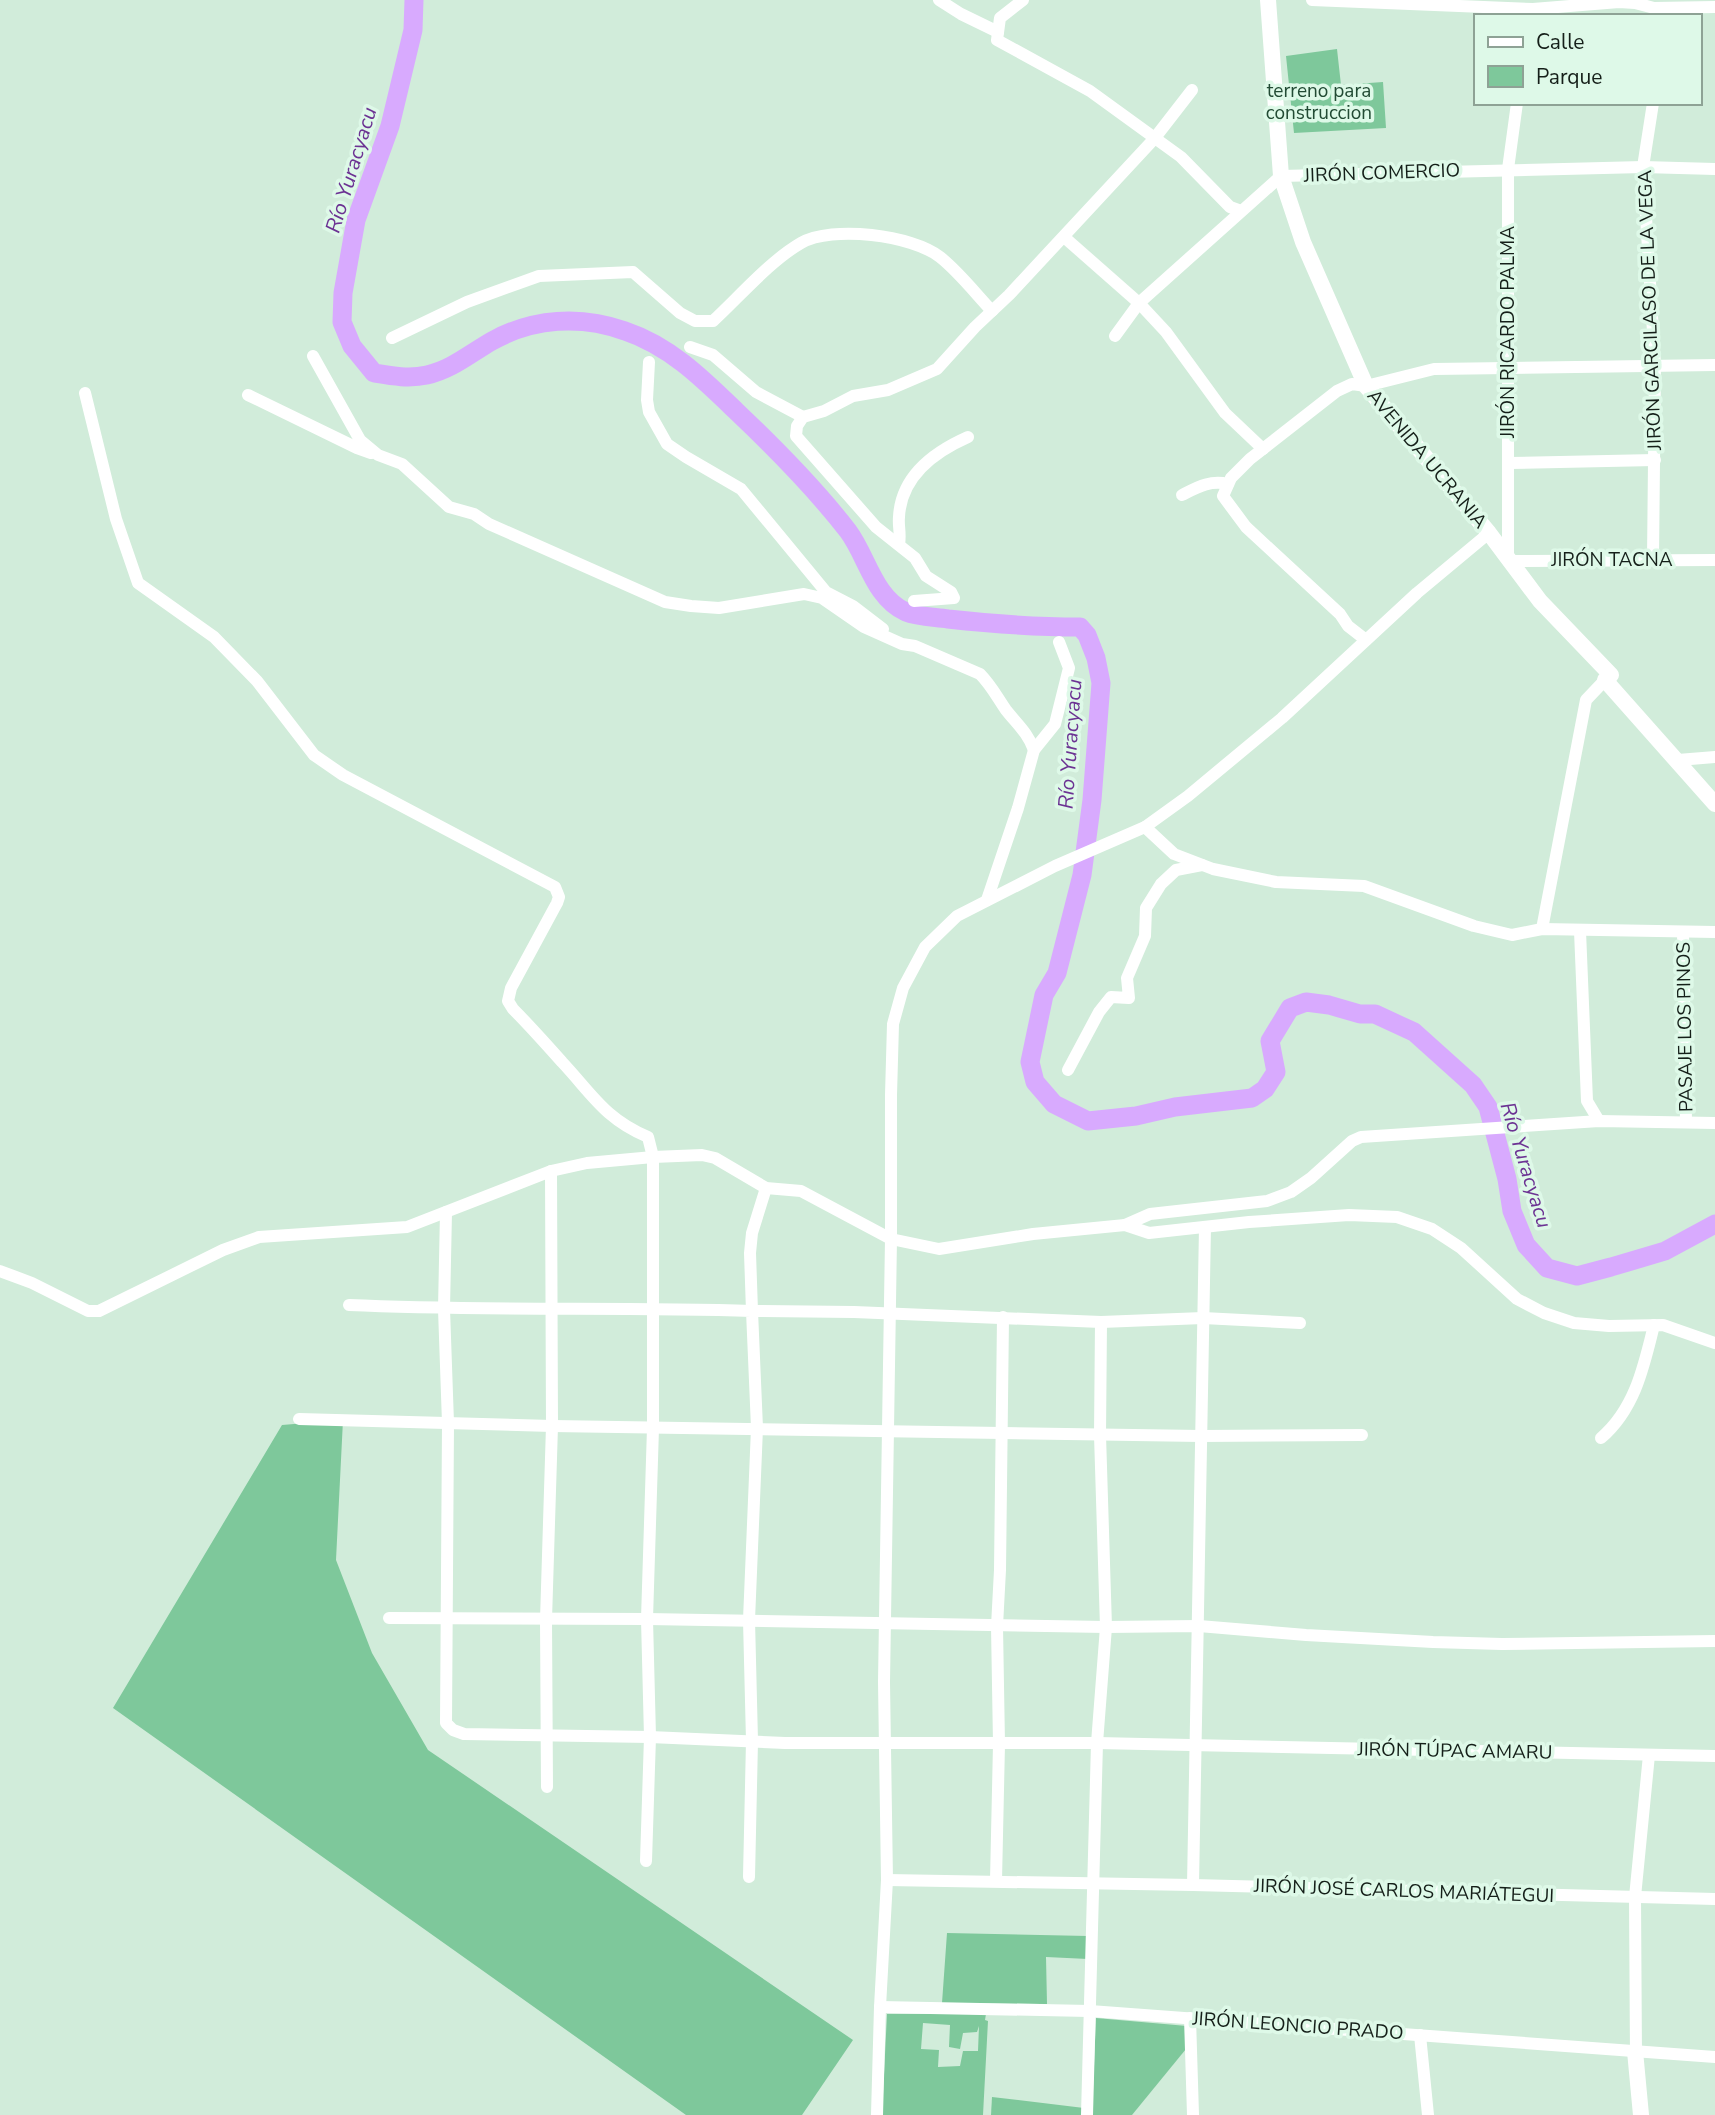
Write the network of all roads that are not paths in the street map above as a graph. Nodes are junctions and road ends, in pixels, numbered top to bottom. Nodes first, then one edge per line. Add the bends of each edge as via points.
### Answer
1 (939, 0) edge
2 (1023, 0) edge
3 (1268, 0) edge
4 (1312, 0) edge
5 (1715, 7) edge
6 (1532, 8) edge
7 (1654, 8) edge
8 (998, 36) junction
9 (1192, 90) dead end
10 (1517, 105) edge
11 (1653, 105) edge
12 (1154, 139) junction
13 (1643, 167) junction
14 (1508, 169) junction
15 (1715, 169) edge
16 (1281, 176) junction
17 (1241, 211) junction
18 (1064, 237) junction
19 (1139, 303) junction
20 (992, 311) junction
21 (1115, 336) dead end
22 (393, 338) dead end
23 (690, 347) dead end
24 (313, 356) dead end
25 (649, 362) dead end
26 (1655, 365) junction
27 (1715, 365) edge
28 (1509, 369) junction
29 (1366, 386) junction
30 (85, 393) dead end
31 (248, 395) dead end
32 (803, 417) junction
33 (968, 437) dead end
34 (1263, 449) junction
35 (378, 455) junction
36 (1655, 460) junction
37 (1509, 463) junction
38 (1228, 484) junction
39 (1182, 495) dead end
40 (1489, 533) junction
41 (899, 544) junction
42 (1653, 559) junction
43 (1715, 560) edge
44 (1508, 561) junction
45 (914, 601) dead end
46 (888, 638) junction
47 (1366, 639) junction
48 (1059, 642) dead end
49 (1605, 680) junction
50 (1034, 750) junction
51 (1715, 757) edge
52 (1678, 760) junction
53 (1715, 804) edge
54 (1145, 827) junction
55 (1203, 865) junction
56 (987, 900) junction
57 (1542, 929) junction
58 (1580, 931) junction
59 (1683, 932) junction
60 (1715, 932) edge
61 (1068, 1070) dead end
62 (1599, 1121) junction
63 (1686, 1122) junction
64 (1715, 1123) edge
65 (653, 1157) junction
66 (551, 1171) junction
67 (766, 1188) junction
68 (446, 1212) junction
69 (1125, 1226) junction
70 (1205, 1227) junction
71 (891, 1239) junction
72 (0, 1271) edge
73 (349, 1305) dead end
74 (653, 1308) junction
75 (444, 1309) junction
76 (551, 1309) junction
77 (752, 1311) junction
78 (891, 1314) junction
79 (1003, 1317) junction
80 (1203, 1318) junction
81 (1101, 1322) junction
82 (1300, 1323) dead end
83 (1654, 1325) junction
84 (1715, 1343) edge
85 (299, 1419) dead end
86 (448, 1423) junction
87 (552, 1426) junction
88 (653, 1428) junction
89 (757, 1428) junction
90 (889, 1431) junction
91 (1002, 1432) junction
92 (1100, 1434) junction
93 (1362, 1435) dead end
94 (1201, 1436) junction
95 (1601, 1438) dead end
96 (388, 1618) dead end
97 (448, 1618) junction
98 (647, 1619) junction
99 (546, 1620) junction
100 (749, 1620) junction
101 (885, 1625) junction
102 (997, 1626) junction
103 (1199, 1626) junction
104 (1106, 1627) junction
105 (1715, 1642) edge
106 (547, 1736) junction
107 (650, 1737) junction
108 (752, 1741) junction
109 (886, 1742) junction
110 (1097, 1743) junction
111 (999, 1744) junction
112 (1195, 1747) junction
113 (1648, 1755) junction
114 (1715, 1756) edge
115 (547, 1787) dead end
116 (646, 1861) dead end
117 (749, 1877) dead end
118 (887, 1880) junction
119 (996, 1881) junction
120 (1094, 1883) junction
121 (1193, 1885) junction
122 (1635, 1898) junction
123 (1715, 1899) edge
124 (880, 2007) junction
125 (1090, 2011) junction
126 (1190, 2018) junction
127 (1420, 2035) junction
128 (1635, 2051) junction
129 (1715, 2057) edge
130 (877, 2115) edge
131 (1087, 2115) edge
132 (1193, 2115) edge
133 (1428, 2115) edge
134 (1641, 2115) edge

1 - 8 street
2 - 8 street via 1000,18
3 - 16 main road, AVENIDA UCRANIA
4 - 6 street
5 - 7 street
6 - 7 street via 1619,2
8 - 12 street via 1090,91
9 - 12 street
10 - 14 street, JIRÓN RICARDO PALMA
11 - 13 street, JIRÓN GARCILASO DE LA VEGA
12 - 17 street via 1181,157 1230,207
12 - 18 street
13 - 14 street, JIRÓN COMERCIO
13 - 15 street, JIRÓN COMERCIO
13 - 26 street, JIRÓN GARCILASO DE LA VEGA
14 - 16 street, JIRÓN COMERCIO
14 - 28 street, JIRÓN RICARDO PALMA
16 - 17 street, JIRÓN COMERCIO
16 - 29 main road, AVENIDA UCRANIA via 1303,242
17 - 19 street, JIRÓN COMERCIO
18 - 19 street
18 - 20 street
19 - 21 street, JIRÓN COMERCIO
19 - 34 street via 1166,331 1225,412
20 - 22 street via 939,256 917,245 860,234 827,234 802,242 713,321 695,321 680,313 633,271 539,276 467,302
20 - 32 street via 937,369
23 - 32 street via 713,355 756,391
24 - 35 street via 360,440
25 - 46 street via 649,412 667,444 741,489 826,592 853,606
26 - 27 street
26 - 28 street
26 - 36 street, JIRÓN GARCILASO DE LA VEGA
28 - 29 street via 1434,369
28 - 37 street, JIRÓN RICARDO PALMA
29 - 34 street via 1352,384 1338,391
29 - 40 main road, AVENIDA UCRANIA
30 - 65 street via 116,519 138,583 214,637 257,681 314,755 343,775 555,887 557,903 508,1000 591,1098 623,1125 648,1137
31 - 35 street
32 - 41 street via 796,436 876,527
33 - 41 street via 950,445 912,476 902,498
34 - 38 street
35 - 46 street via 402,464 449,507 474,514 665,602 719,608 804,594 822,598
36 - 37 street
36 - 42 street, JIRÓN GARCILASO DE LA VEGA
37 - 44 street, JIRÓN RICARDO PALMA
38 - 39 street via 1203,484
38 - 47 street via 1223,496 1246,527
40 - 44 main road, AVENIDA UCRANIA
40 - 47 street
41 - 45 street via 926,576 954,598
42 - 43 street, JIRÓN TACNA
42 - 44 street, JIRÓN TACNA
44 - 49 main road, AVENIDA UCRANIA via 1611,675
46 - 50 street via 980,674 1023,728
47 - 54 street via 1261,735
48 - 50 street via 1069,668 1055,724
49 - 52 main road, AVENIDA UCRANIA
49 - 57 street via 1586,700
50 - 56 street
51 - 52 street
52 - 53 main road, AVENIDA UCRANIA
54 - 55 street via 1174,854
54 - 56 street
55 - 57 street via 1276,882 1364,886 1512,935
55 - 61 street via 1176,870 1161,884 1146,908 1145,936 1126,978 1129,998 1111,997
56 - 71 street via 957,916 925,947 903,988 893,1024
57 - 58 street
58 - 59 street
58 - 62 street via 1587,1101
59 - 60 street
59 - 63 street, PASAJE LOS PINOS
62 - 63 street
62 - 69 street via 1361,1137 1291,1192 1267,1201 1150,1214
63 - 64 street
65 - 66 street
65 - 67 street via 715,1158
65 - 74 street
66 - 68 street
66 - 76 street
67 - 71 street via 801,1191
67 - 77 street via 752,1233
68 - 72 street via 407,1227 259,1237 99,1311 88,1311
68 - 75 street
69 - 70 street via 1149,1233
69 - 71 street via 939,1249
70 - 80 street
70 - 83 street via 1349,1215 1396,1217 1432,1229 1461,1248 1517,1299 1544,1313 1574,1323
71 - 78 street
73 - 75 street
74 - 76 street
74 - 77 street
74 - 88 street
75 - 76 street
75 - 86 street
76 - 87 street
77 - 78 street
77 - 89 street
78 - 79 street
78 - 90 street
79 - 81 street
79 - 91 street
80 - 81 street
80 - 82 street
80 - 94 street
81 - 92 street
83 - 84 street
83 - 95 street via 1633,1397
85 - 86 street
86 - 87 street
86 - 97 street
87 - 88 street
87 - 99 street
88 - 89 street
88 - 98 street
89 - 90 street
89 - 100 street
90 - 91 street
90 - 101 street
91 - 92 street
91 - 102 street
92 - 94 street
92 - 104 street
93 - 94 street
94 - 103 street
96 - 97 street
97 - 99 street
97 - 106 street, JIRÓN TÚPAC AMARU via 446,1723 464,1734
98 - 99 street
98 - 100 street
98 - 107 street
99 - 106 street
100 - 101 street
100 - 108 street
101 - 102 street
101 - 109 street
102 - 104 street
102 - 111 street
103 - 104 street
103 - 105 street via 1433,1642
103 - 112 street
104 - 110 street
106 - 107 street, JIRÓN TÚPAC AMARU
106 - 115 street
107 - 108 street, JIRÓN TÚPAC AMARU
107 - 116 street
108 - 109 street, JIRÓN TÚPAC AMARU
108 - 117 street
109 - 111 street, JIRÓN TÚPAC AMARU
109 - 118 street
110 - 111 street, JIRÓN TÚPAC AMARU
110 - 112 street, JIRÓN TÚPAC AMARU
110 - 120 street
111 - 119 street
112 - 113 street, JIRÓN TÚPAC AMARU
112 - 121 street
113 - 114 street, JIRÓN TÚPAC AMARU
113 - 122 street
118 - 119 street, JIRÓN JOSÉ CARLOS MARIÁTEGUI
118 - 124 street
119 - 120 street, JIRÓN JOSÉ CARLOS MARIÁTEGUI
120 - 121 street, JIRÓN JOSÉ CARLOS MARIÁTEGUI
120 - 125 street
121 - 122 street, JIRÓN JOSÉ CARLOS MARIÁTEGUI
122 - 123 street, JIRÓN JOSÉ CARLOS MARIÁTEGUI
122 - 128 street
124 - 125 street, JIRÓN LEONCIO PRADO
124 - 130 street
125 - 126 street, JIRÓN LEONCIO PRADO
125 - 131 street
126 - 127 street, JIRÓN LEONCIO PRADO
126 - 132 street
127 - 128 street, JIRÓN LEONCIO PRADO
127 - 133 street
128 - 129 street, JIRÓN LEONCIO PRADO
128 - 134 street

